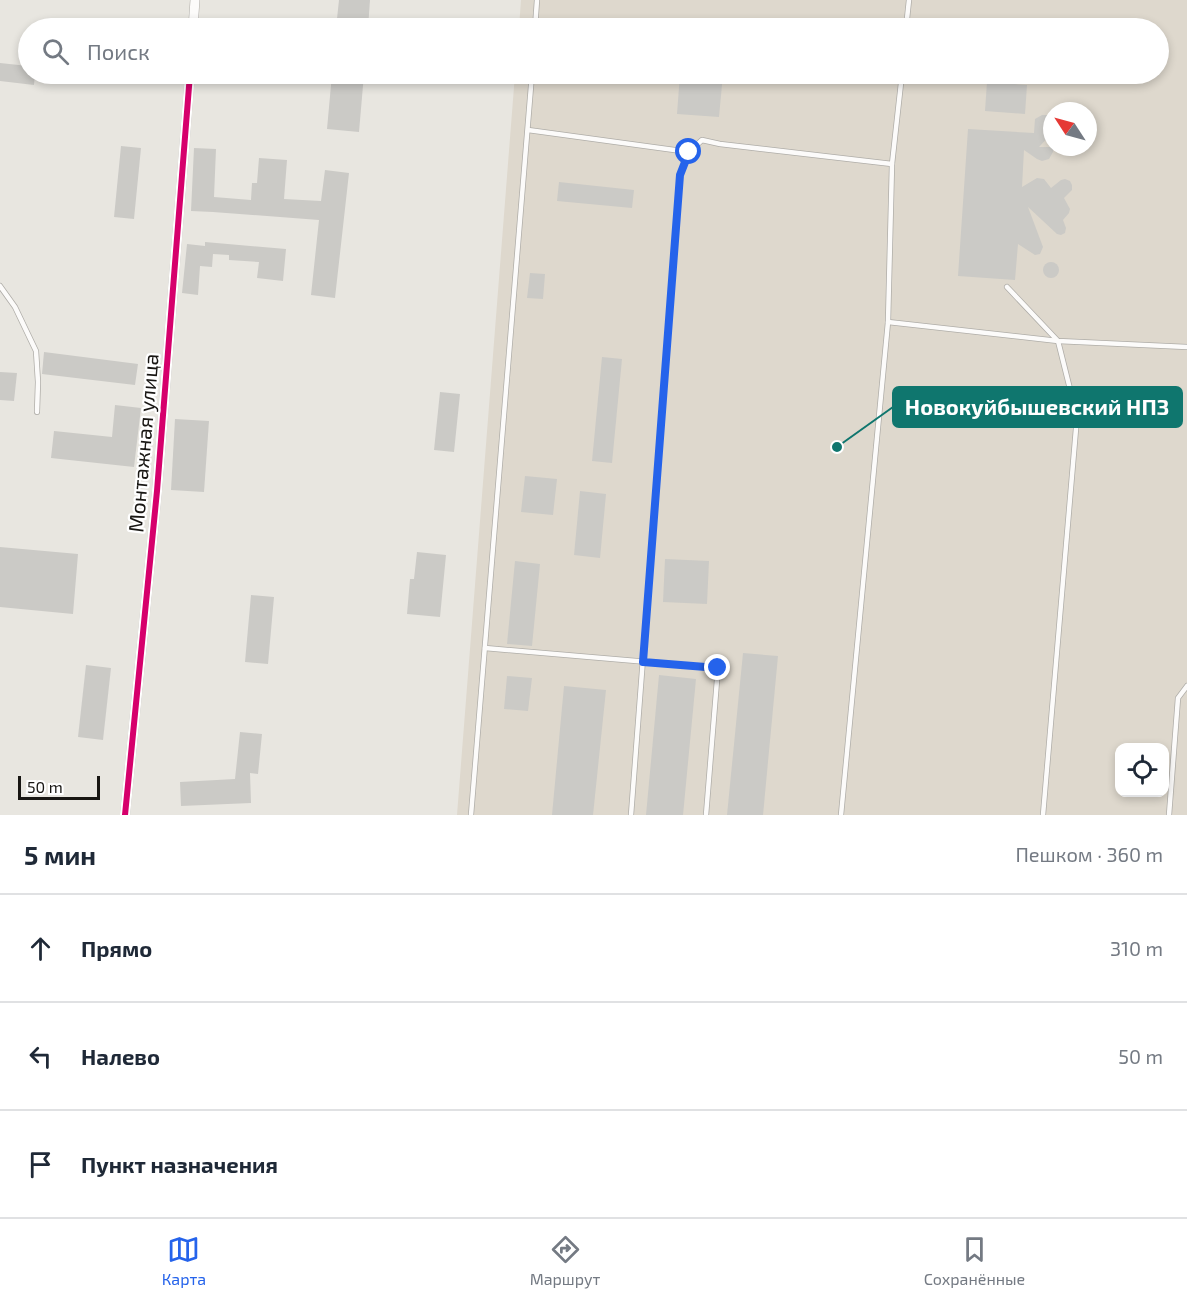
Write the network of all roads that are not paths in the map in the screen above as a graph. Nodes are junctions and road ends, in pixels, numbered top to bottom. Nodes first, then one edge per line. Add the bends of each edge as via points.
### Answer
1 (195, 0) edge
2 (537, 0) edge
3 (909, 0) edge
4 (194, 18) edge
5 (536, 18) edge
6 (907, 18) edge
7 (189, 84) edge
8 (531, 84) edge
9 (901, 84) edge
10 (528, 130) junction
11 (689, 152) junction
12 (892, 164) junction
13 (0, 286) edge
14 (1006, 287) dead end
15 (888, 322) junction
16 (1058, 341) junction
17 (1187, 347) edge
18 (37, 412) dead end
19 (485, 648) junction
20 (643, 662) junction
21 (1187, 686) edge
22 (125, 815) edge
23 (471, 815) edge
24 (631, 815) edge
25 (706, 815) edge
26 (841, 815) edge
27 (1043, 815) edge
28 (1169, 815) edge

1 - 4 street
2 - 5 lane
3 - 6 lane
7 - 22 street, Монтажная улица via 158,490
8 - 10 lane
9 - 12 lane
10 - 11 lane
10 - 19 lane
11 - 12 lane via 702,140
11 - 20 lane via 680,175
12 - 15 lane
13 - 18 lane via 36,351
14 - 16 lane
15 - 16 lane
15 - 26 lane
16 - 17 lane
16 - 27 lane via 1077,417
19 - 20 lane
19 - 23 lane
20 - 24 lane
20 - 25 lane via 718,668
21 - 28 lane via 1178,698

